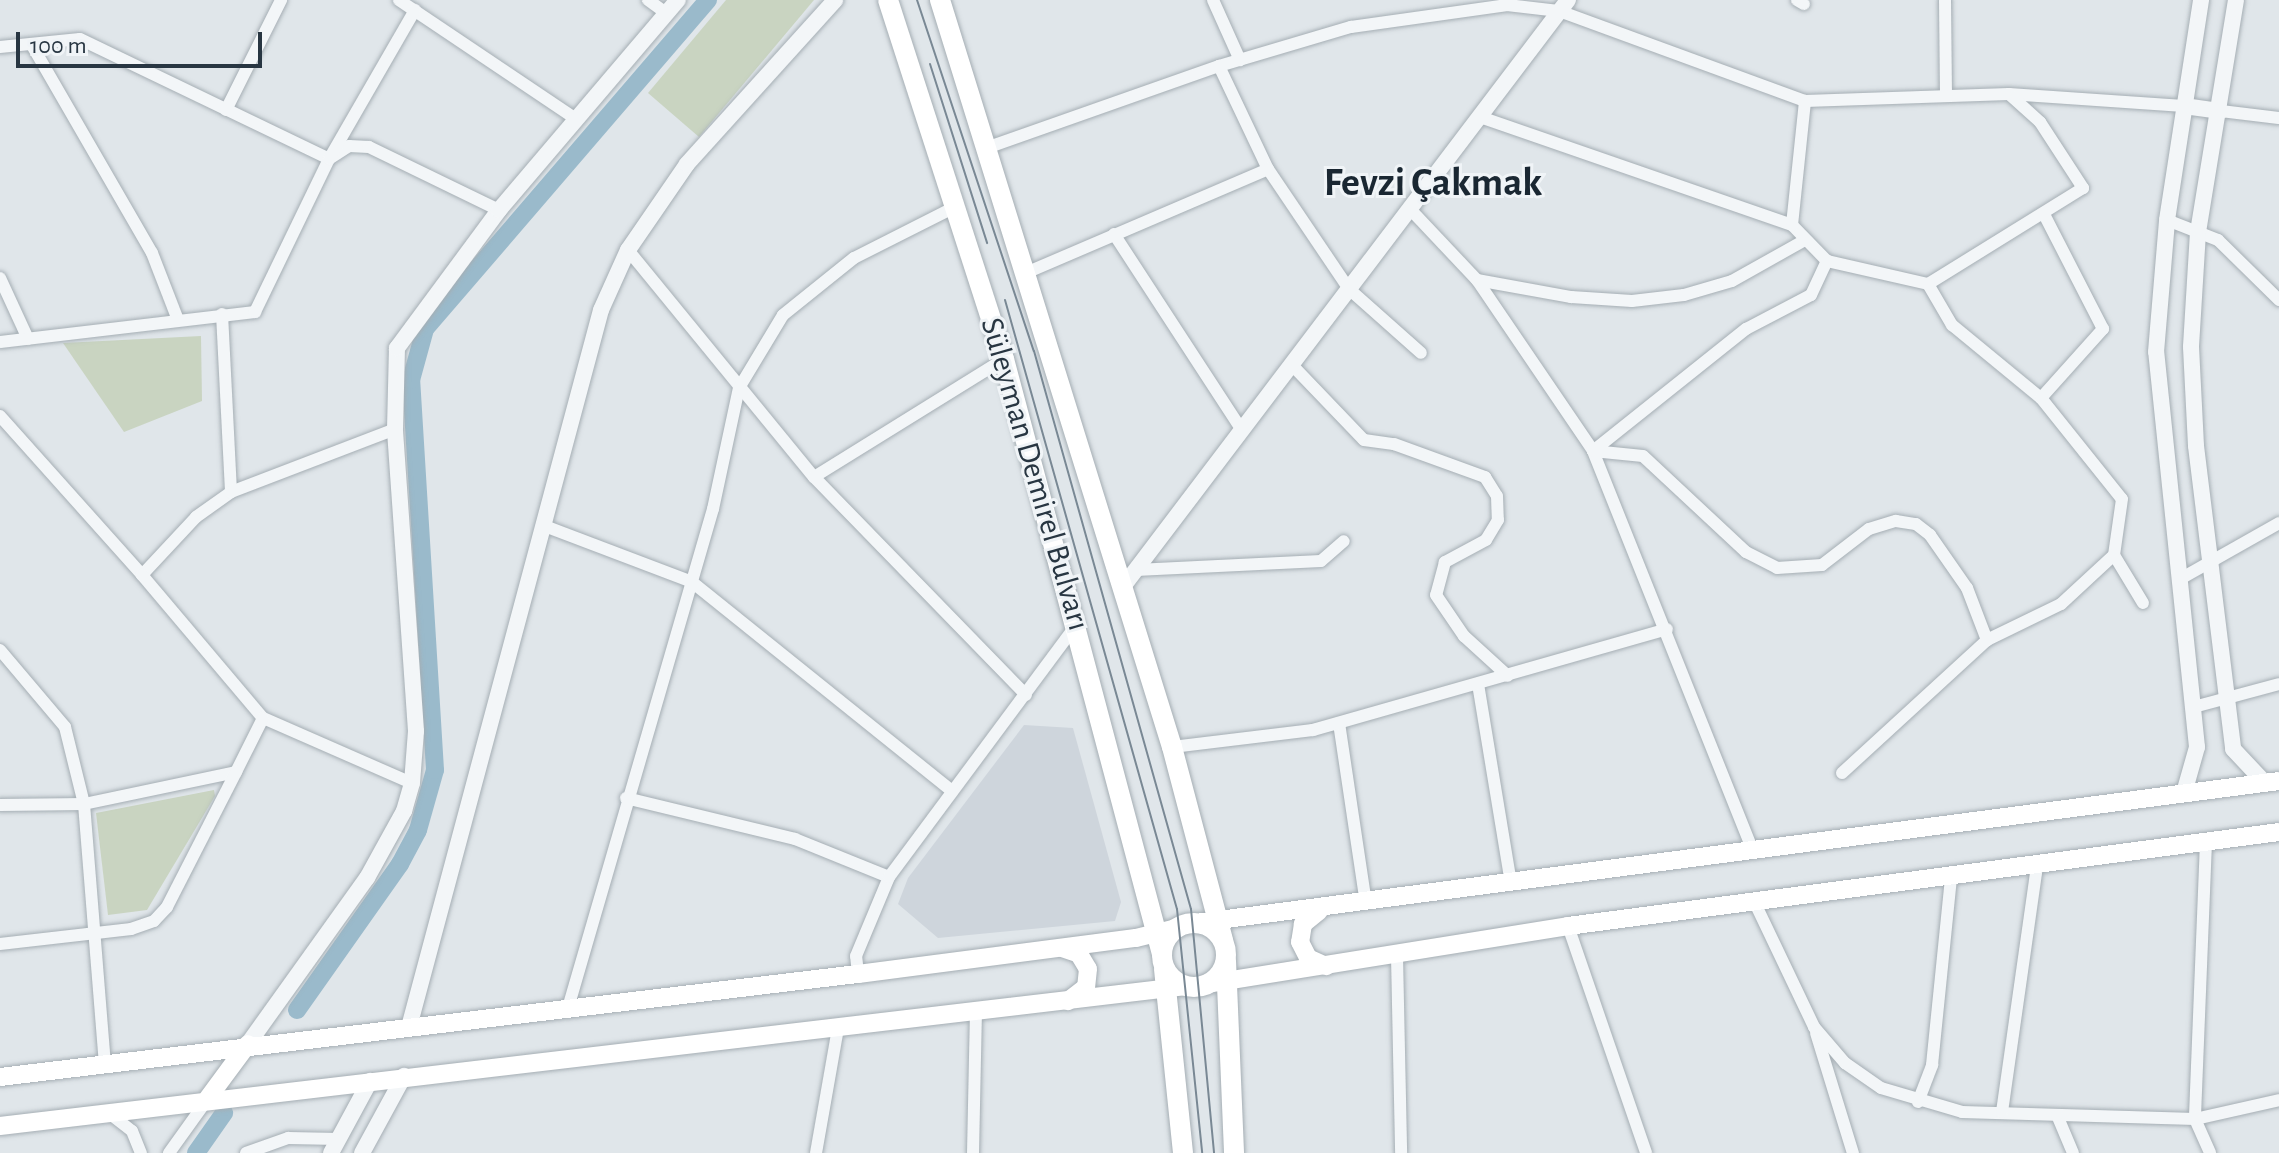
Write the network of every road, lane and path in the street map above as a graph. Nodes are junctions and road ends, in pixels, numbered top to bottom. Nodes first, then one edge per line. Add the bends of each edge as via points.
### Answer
1 (281, 0) edge
2 (399, 0) edge
3 (648, 0) edge
4 (835, 0) edge
5 (888, 0) edge
6 (940, 0) edge
7 (1213, 0) edge
8 (1945, 0) edge
9 (2201, 0) edge
10 (2236, 0) edge
11 (672, 6) edge
12 (1564, 6) edge
13 (415, 10) junction
14 (0, 47) edge
15 (33, 47) junction
16 (1240, 60) junction
17 (1219, 66) junction
18 (1946, 92) junction
19 (2009, 94) junction
20 (1805, 101) junction
21 (2184, 106) junction
22 (226, 110) junction
23 (2221, 111) junction
24 (1480, 117) junction
25 (2279, 118) edge
26 (576, 119) junction
27 (989, 147) junction
28 (329, 159) junction
29 (1268, 169) junction
30 (957, 206) junction
31 (1410, 209) junction
32 (499, 210) junction
33 (2044, 214) junction
34 (2167, 220) junction
35 (1792, 225) junction
36 (2198, 232) junction
37 (1114, 234) junction
38 (1805, 240) junction
39 (628, 250) junction
40 (1827, 261) junction
41 (1028, 272) junction
42 (0, 278) edge
43 (1477, 280) junction
44 (1928, 284) junction
45 (1349, 289) junction
46 (2279, 300) edge
47 (222, 314) junction
48 (178, 320) junction
49 (28, 339) junction
50 (0, 342) edge
51 (1421, 353) dead end
52 (1004, 359) junction
53 (1292, 365) junction
54 (739, 388) junction
55 (2041, 398) junction
56 (0, 416) edge
57 (395, 429) junction
58 (1242, 430) junction
59 (1593, 451) junction
60 (814, 477) junction
61 (231, 492) junction
62 (2279, 523) edge
63 (542, 525) junction
64 (1344, 541) dead end
65 (2114, 555) junction
66 (2211, 566) junction
67 (1136, 570) junction
68 (142, 575) junction
69 (2180, 579) junction
70 (692, 582) junction
71 (1122, 588) junction
72 (2143, 603) dead end
73 (1077, 624) junction
74 (1667, 629) junction
75 (1987, 640) junction
76 (0, 650) edge
77 (1508, 676) junction
78 (1478, 684) junction
79 (2279, 684) edge
80 (1026, 695) junction
81 (2226, 700) junction
82 (2194, 707) junction
83 (263, 718) junction
84 (1339, 723) junction
85 (1172, 747) junction
86 (236, 772) junction
87 (1842, 773) dead end
88 (2272, 782) edge
89 (412, 783) junction
90 (951, 790) junction
91 (2184, 793) junction
92 (626, 798) junction
93 (84, 804) junction
94 (0, 805) edge
95 (2279, 832) edge
96 (2206, 842) junction
97 (1753, 852) junction
98 (2037, 866) junction
99 (889, 877) junction
100 (1951, 878) junction
101 (1511, 883) junction
102 (1754, 901) junction
103 (1366, 903) junction
104 (1326, 909) junction
105 (1187, 925) junction
106 (1568, 926) junction
107 (91, 933) junction
108 (1156, 933) junction
109 (0, 944) edge
110 (1062, 948) junction
111 (1397, 956) junction
112 (1220, 958) junction
113 (1162, 960) junction
114 (1334, 966) junction
115 (858, 974) junction
116 (1176, 987) junction
117 (1065, 1002) junction
118 (568, 1008) junction
119 (976, 1010) junction
120 (409, 1027) junction
121 (1814, 1027) junction
122 (838, 1028) junction
123 (248, 1044) junction
124 (105, 1063) junction
125 (404, 1076) junction
126 (0, 1077) edge
127 (370, 1081) junction
128 (208, 1098) junction
129 (2279, 1100) edge
130 (1918, 1102) junction
131 (106, 1112) junction
132 (2002, 1112) junction
133 (2057, 1115) junction
134 (2195, 1119) junction
135 (0, 1126) edge
136 (335, 1146) edge
137 (141, 1153) edge
138 (169, 1153) edge
139 (246, 1153) edge
140 (362, 1153) edge
141 (816, 1153) edge
142 (973, 1153) edge
143 (1183, 1153) edge
144 (1234, 1153) edge
145 (1401, 1153) edge
146 (1646, 1153) edge
147 (1853, 1153) edge
148 (2073, 1153) edge
149 (2210, 1153) edge

1 - 22 street
2 - 13 street
3 - 11 street
4 - 39 street via 687,164
5 - 30 main road, Süleyman Demirel Bulvarı
6 - 27 main road, Süleyman Demirel Bulvarı
7 - 16 street
8 - 18 street
9 - 21 street
10 - 23 street
11 - 26 street
12 - 16 street via 1507,5 1351,27
12 - 20 street
12 - 24 street
13 - 26 street
13 - 28 street
14 - 15 street
15 - 22 street via 80,39
15 - 48 street via 152,253
16 - 17 street
17 - 27 street
17 - 29 street
18 - 19 street
18 - 20 street
19 - 21 street
19 - 33 street via 2040,122 2083,188
20 - 35 street
21 - 23 street
21 - 34 street
22 - 28 street
23 - 25 street
23 - 36 street
24 - 31 street
24 - 35 street
26 - 32 street
27 - 41 main road, Süleyman Demirel Bulvarı
28 - 32 street via 349,146 369,147
28 - 47 street via 255,312
29 - 37 street
29 - 45 street
30 - 52 main road, Süleyman Demirel Bulvarı
30 - 54 street via 854,258 783,315
31 - 43 street
31 - 45 street
32 - 57 street via 397,348
33 - 44 street
33 - 55 street via 2103,329
34 - 36 street
34 - 69 street via 2156,352
35 - 38 street
36 - 46 street via 2218,240
36 - 66 street via 2191,347
37 - 41 street
37 - 58 street
38 - 40 street
38 - 43 street via 1732,281 1684,295 1632,301 1571,297
39 - 54 street
39 - 63 street via 601,310
40 - 44 street
40 - 59 street via 1811,295 1746,329
41 - 71 main road, Süleyman Demirel Bulvarı
42 - 49 street
43 - 59 street
44 - 55 street via 1952,325
45 - 51 street
45 - 53 street
47 - 48 street
47 - 61 street
48 - 49 street
49 - 50 street
52 - 60 street
52 - 73 main road, Süleyman Demirel Bulvarı
53 - 58 street
53 - 77 street via 1364,440 1439,458 1485,477 1499,508 1494,531 1445,562 1436,595 1464,636
54 - 60 street
54 - 70 street
55 - 65 street via 2122,499
56 - 68 street
57 - 61 street
57 - 89 street via 416,731
58 - 67 street
59 - 74 street
59 - 75 street via 1643,456 1746,552 1777,568 1822,565 1869,529 1896,521 1916,524 1930,535 1967,588
60 - 80 street
61 - 68 street via 196,517
62 - 66 street
63 - 70 street
63 - 120 street
64 - 67 street via 1321,561
65 - 72 street
65 - 75 street via 2061,604
66 - 69 street
66 - 81 street
67 - 71 street
68 - 83 street
69 - 82 street
70 - 90 street
70 - 92 street
71 - 85 main road, Süleyman Demirel Bulvarı
73 - 80 street
73 - 108 main road, Süleyman Demirel Bulvarı
74 - 77 street
74 - 97 street
75 - 87 street
76 - 93 street via 65,727
77 - 78 street
78 - 84 street
78 - 101 street
79 - 81 street
80 - 90 street
81 - 82 street
81 - 88 street via 2233,749
82 - 91 street via 2197,747
83 - 86 street
83 - 89 street
84 - 85 street
84 - 103 street
85 - 112 main road, Süleyman Demirel Bulvarı
86 - 93 street
86 - 107 street via 161,914 131,929
88 - 91 main road
89 - 123 street via 404,811 367,878
90 - 99 street
91 - 97 main road
92 - 99 street via 795,839
92 - 118 street
93 - 94 street
93 - 107 street
95 - 96 main road
96 - 98 main road
96 - 134 street
97 - 101 main road
98 - 100 main road
98 - 132 street
99 - 115 street via 856,956
100 - 102 main road
100 - 130 street via 1932,1065
101 - 103 main road
102 - 106 main road
102 - 121 street
103 - 104 main road
104 - 112 main road
104 - 114 main road via 1303,924 1300,942 1316,964
105 - 108 main road
105 - 112 main road
105 - 113 main road
106 - 111 main road
106 - 146 street
107 - 109 street
107 - 124 street
108 - 110 main road
108 - 113 main road, Süleyman Demirel Bulvarı
110 - 115 main road
110 - 117 main road via 1079,954 1089,978 1081,994
111 - 114 main road
111 - 145 street
112 - 114 main road
112 - 116 main road
112 - 144 main road, Süleyman Demirel Bulvarı
113 - 116 main road, Süleyman Demirel Bulvarı
115 - 118 main road
116 - 117 main road
116 - 143 main road, Süleyman Demirel Bulvarı
117 - 119 main road
118 - 120 main road
119 - 122 main road
119 - 142 street
120 - 123 main road
121 - 130 street via 1845,1063 1881,1088
121 - 147 street
122 - 125 main road
122 - 141 street
123 - 124 main road
123 - 128 main road
124 - 126 main road
125 - 127 main road
125 - 140 street
127 - 128 main road
127 - 136 street
128 - 131 main road
128 - 138 street
129 - 134 street
130 - 132 street via 1962,1112
131 - 135 main road
131 - 137 street via 127,1124
132 - 133 street
133 - 134 street
133 - 148 street
134 - 149 street
136 - 139 street via 276,1140

